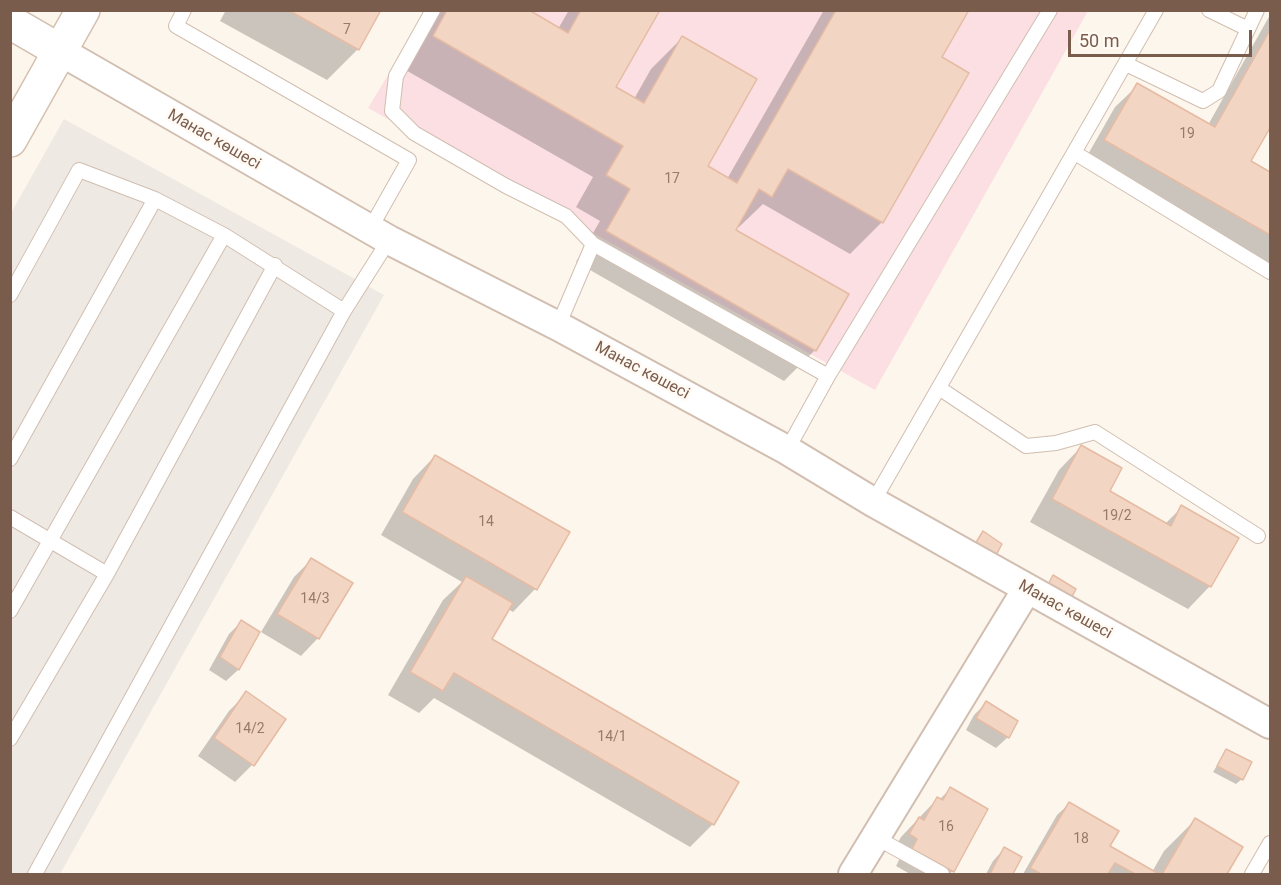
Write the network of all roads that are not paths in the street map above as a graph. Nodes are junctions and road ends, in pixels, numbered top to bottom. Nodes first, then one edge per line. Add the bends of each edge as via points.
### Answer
1 (83, 10) edge
2 (184, 10) edge
3 (433, 10) edge
4 (1050, 10) edge
5 (1156, 10) edge
6 (1209, 10) edge
7 (1257, 10) edge
8 (10, 22) edge
9 (1248, 29) junction
10 (60, 51) junction
11 (1126, 64) junction
12 (10, 140) edge
13 (1075, 153) junction
14 (155, 199) junction
15 (224, 234) junction
16 (379, 234) junction
17 (593, 244) junction
18 (275, 265) junction
19 (1270, 272) edge
20 (10, 295) edge
21 (344, 311) junction
22 (558, 326) junction
23 (828, 376) junction
24 (939, 388) junction
25 (787, 450) junction
26 (10, 459) edge
27 (873, 502) junction
28 (10, 517) edge
29 (1258, 536) dead end
30 (49, 540) junction
31 (107, 574) junction
32 (1027, 589) junction
33 (10, 611) edge
34 (1270, 723) edge
35 (10, 739) edge
36 (875, 837) junction
37 (1270, 843) edge
38 (35, 874) edge
39 (852, 874) edge
40 (942, 874) edge
41 (1252, 874) edge

1 - 10 main road
2 - 16 lane via 176,26 409,160
3 - 17 lane via 396,76 392,111 414,134 566,216
4 - 23 lane
5 - 11 lane
6 - 9 lane
7 - 9 lane
8 - 10 main road, Манас көшесі
9 - 11 lane via 1219,91 1203,101
10 - 12 main road
10 - 16 street, Манас көшесі
11 - 13 lane
13 - 19 lane
13 - 24 lane
14 - 15 lane
14 - 20 lane via 79,170
14 - 26 lane
15 - 18 lane
15 - 30 lane
16 - 21 lane
16 - 22 street, Манас көшесі
17 - 22 lane
17 - 23 lane
18 - 21 lane
18 - 31 lane
21 - 38 lane
22 - 25 street, Манас көшесі
23 - 25 lane
24 - 27 lane
24 - 29 lane via 1026,446 1056,443 1095,432
25 - 27 street, Манас көшесі
27 - 32 street, Манас көшесі
28 - 30 lane
30 - 31 lane
30 - 33 lane
31 - 35 lane
32 - 34 street, Манас көшесі
32 - 36 street
36 - 39 street
36 - 40 lane
37 - 41 lane

